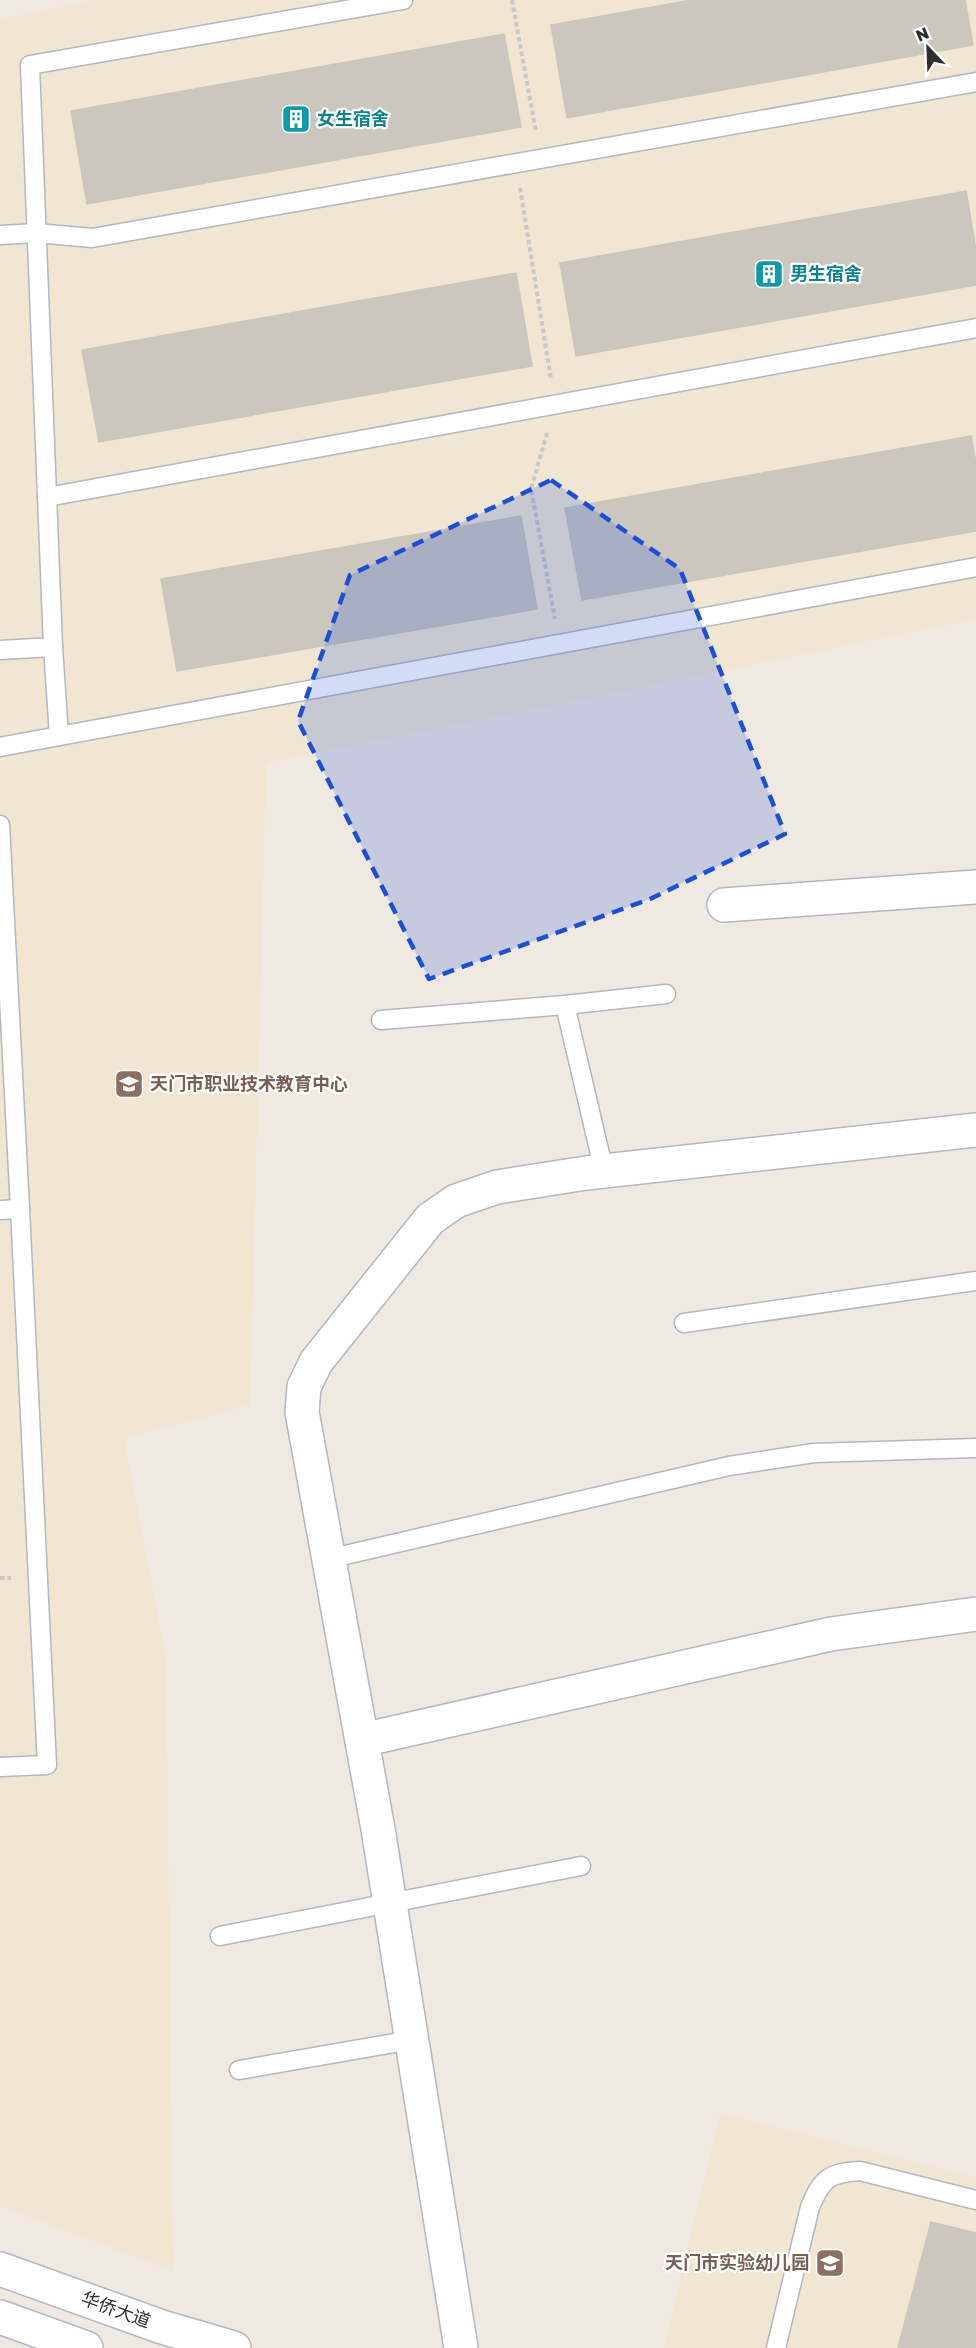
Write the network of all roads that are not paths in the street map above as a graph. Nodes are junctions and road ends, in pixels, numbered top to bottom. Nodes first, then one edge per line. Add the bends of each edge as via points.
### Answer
1 (403, 0) edge
2 (976, 82) edge
3 (36, 234) junction
4 (0, 235) edge
5 (976, 328) edge
6 (47, 497) junction
7 (976, 567) edge
8 (53, 647) junction
9 (0, 650) edge
10 (59, 736) junction
11 (0, 747) edge
12 (0, 825) edge
13 (976, 887) edge
14 (724, 905) dead end
15 (666, 994) dead end
16 (565, 1005) junction
17 (381, 1020) dead end
18 (976, 1130) edge
19 (604, 1171) junction
20 (20, 1209) junction
21 (0, 1210) edge
22 (976, 1281) edge
23 (684, 1323) dead end
24 (976, 1448) edge
25 (328, 1559) junction
26 (976, 1614) edge
27 (362, 1740) junction
28 (0, 1767) edge
29 (581, 1866) dead end
30 (390, 1903) junction
31 (220, 1936) dead end
32 (412, 2040) junction
33 (239, 2070) dead end
34 (976, 2200) edge
35 (0, 2269) edge
36 (0, 2317) edge
37 (86, 2348) edge
38 (234, 2348) edge
39 (461, 2348) edge
40 (776, 2348) edge

1 - 3 lane via 30,65
2 - 3 lane via 92,238
3 - 4 lane
3 - 6 lane
5 - 6 lane
6 - 8 lane
7 - 10 lane
8 - 9 lane
8 - 10 lane
10 - 11 lane
12 - 20 lane
13 - 14 street
15 - 16 lane
16 - 17 lane
16 - 19 lane
18 - 19 street
19 - 25 street via 498,1187 456,1201 430,1219 316,1362 304,1387 302,1412
20 - 21 lane
20 - 28 lane via 47,1765
22 - 23 lane
24 - 25 lane via 814,1453 729,1466
25 - 27 street
26 - 27 street via 831,1634
27 - 30 street
29 - 30 lane
30 - 31 lane
30 - 32 street
32 - 33 lane
32 - 39 street
34 - 40 lane via 860,2171 827,2178 810,2207
35 - 38 street, 华侨大道 via 162,2327
36 - 37 street

